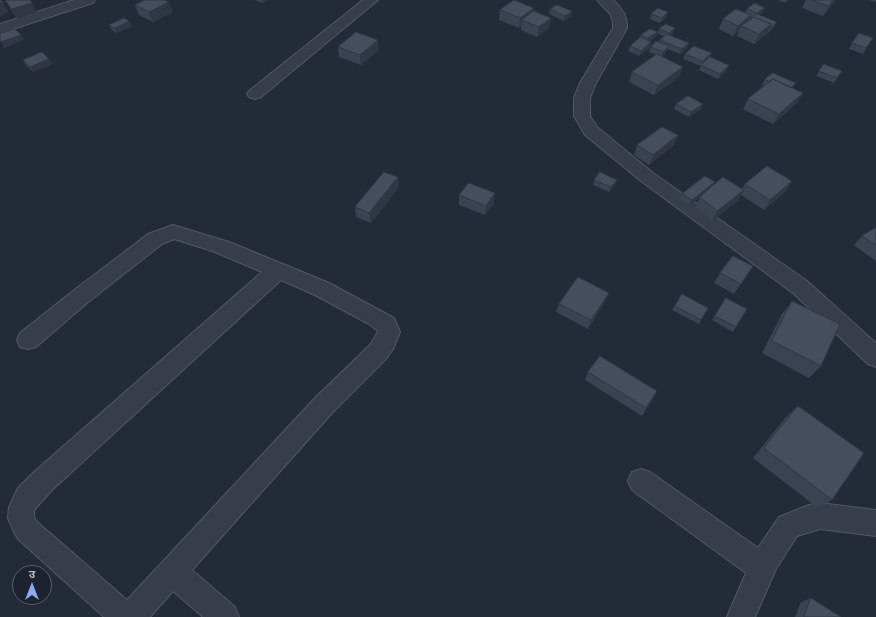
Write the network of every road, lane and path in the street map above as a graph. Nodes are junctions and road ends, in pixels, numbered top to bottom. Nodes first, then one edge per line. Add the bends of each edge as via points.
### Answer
1 (88, 0) edge
2 (371, 0) edge
3 (604, 0) edge
4 (0, 29) edge
5 (255, 94) dead end
6 (278, 270) junction
7 (28, 340) dead end
8 (876, 357) edge
9 (641, 481) dead end
10 (876, 523) edge
11 (763, 568) junction
12 (172, 572) junction
13 (125, 617) edge
14 (130, 617) edge
15 (225, 617) edge
16 (741, 617) edge

1 - 4 street
2 - 5 street
3 - 8 street via 617,13 621,22 582,98 582,116 591,131 647,177 800,287
6 - 7 street via 189,236 173,232 162,235
6 - 12 street via 322,289 377,318 386,324 389,332 378,352 324,405
6 - 13 street via 43,481 28,496 22,507 21,517 27,530
9 - 11 street
10 - 11 street via 820,516 797,522 788,526
11 - 16 street
12 - 14 street
12 - 15 street

